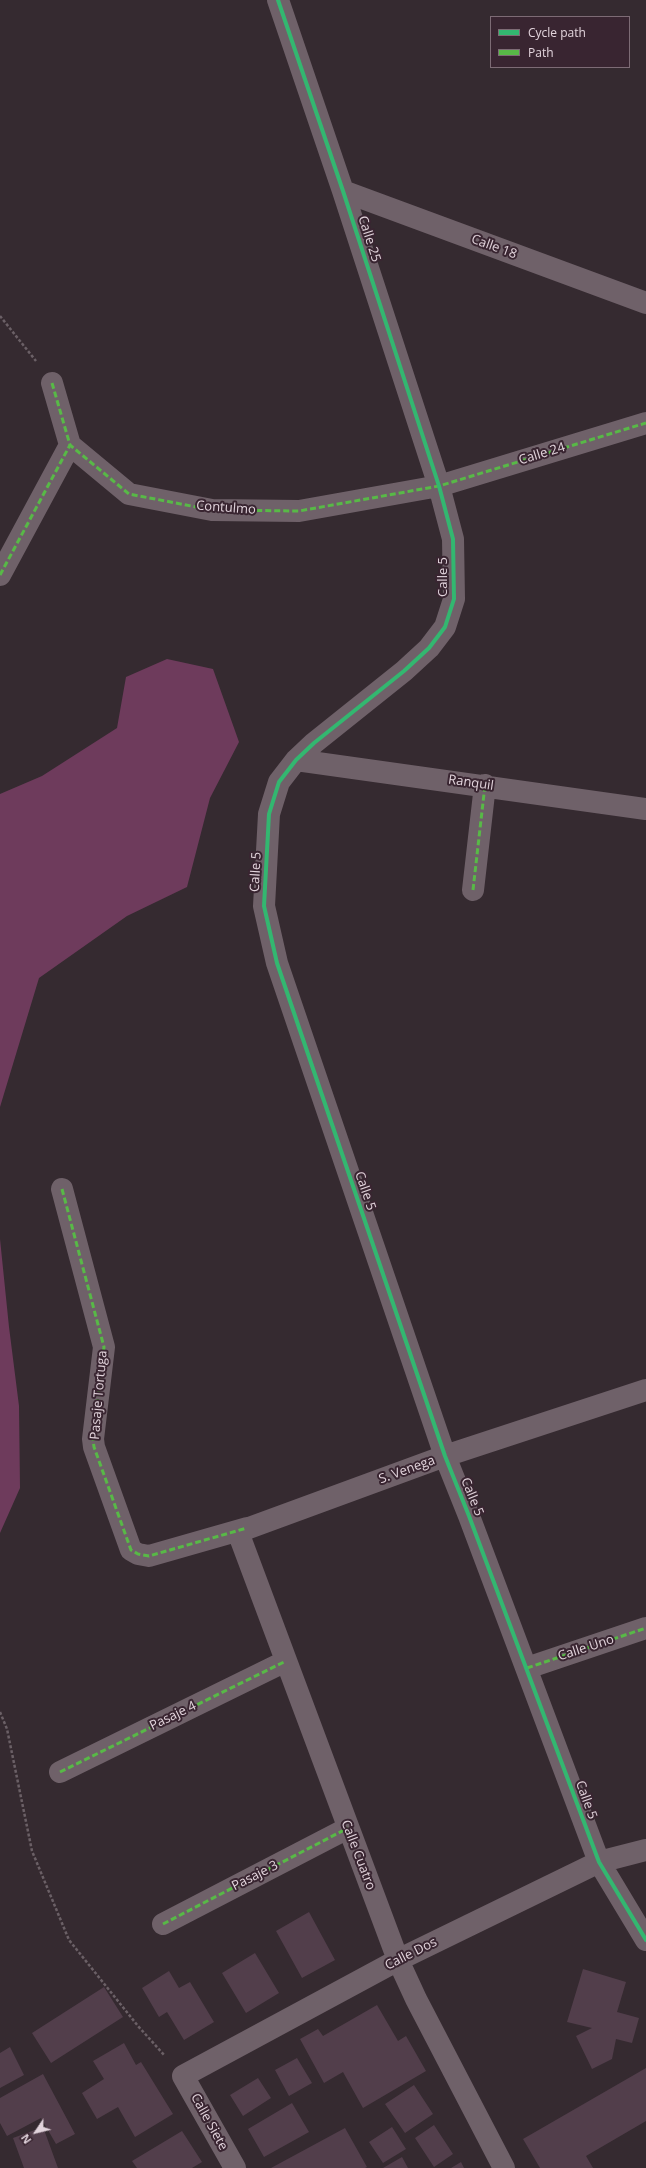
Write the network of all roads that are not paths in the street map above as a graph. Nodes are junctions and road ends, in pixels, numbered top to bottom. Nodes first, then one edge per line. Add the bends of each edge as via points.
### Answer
1 (278, 0) edge
2 (343, 191) junction
3 (646, 303) edge
4 (52, 383) road end
5 (646, 423) edge
6 (70, 445) junction
7 (439, 486) junction
8 (0, 575) edge
9 (296, 760) junction
10 (485, 785) junction
11 (646, 809) edge
12 (473, 890) dead end
13 (62, 1189) dead end
14 (646, 1390) edge
15 (444, 1456) junction
16 (243, 1530) junction
17 (646, 1628) edge
18 (286, 1661) junction
19 (527, 1668) junction
20 (60, 1772) dead end
21 (348, 1828) junction
22 (646, 1850) edge
23 (599, 1862) junction
24 (163, 1924) dead end
25 (646, 1940) edge
26 (398, 1960) junction
27 (184, 2076) joint
28 (235, 2168) edge
29 (504, 2168) edge

1 - 2 street, Calle 25
2 - 3 street, Calle 18
2 - 7 street, Calle 25
4 - 6 street
5 - 7 street, Calle 24
6 - 7 street, Contulmo via 128,494 212,510 299,512
6 - 8 street
7 - 9 street, Calle 5 via 453,539 454,599 445,627 429,648 404,671
9 - 10 street, Ranquil
9 - 15 street, Calle 5 via 279,782 269,814 264,906 277,963
10 - 11 street, Ranquil
10 - 12 street
13 - 16 street, Pasaje Tortuga via 104,1348 94,1447 132,1550 148,1556
14 - 15 street, S. Venega
15 - 16 street, S. Venega
15 - 19 street, Calle 5
16 - 18 street, Calle Cuatro
17 - 19 street, Calle Uno
18 - 20 street, Pasaje 4
18 - 21 street, Calle Cuatro
19 - 23 street, Calle 5
21 - 24 street, Pasaje 3
21 - 26 street, Calle Cuatro
22 - 23 street, Calle Dos
23 - 25 street, Calle 5
23 - 26 street, Calle Dos
26 - 27 street, Calle Dos
26 - 29 street, Calle Cuatro
27 - 28 street, Calle Siete

